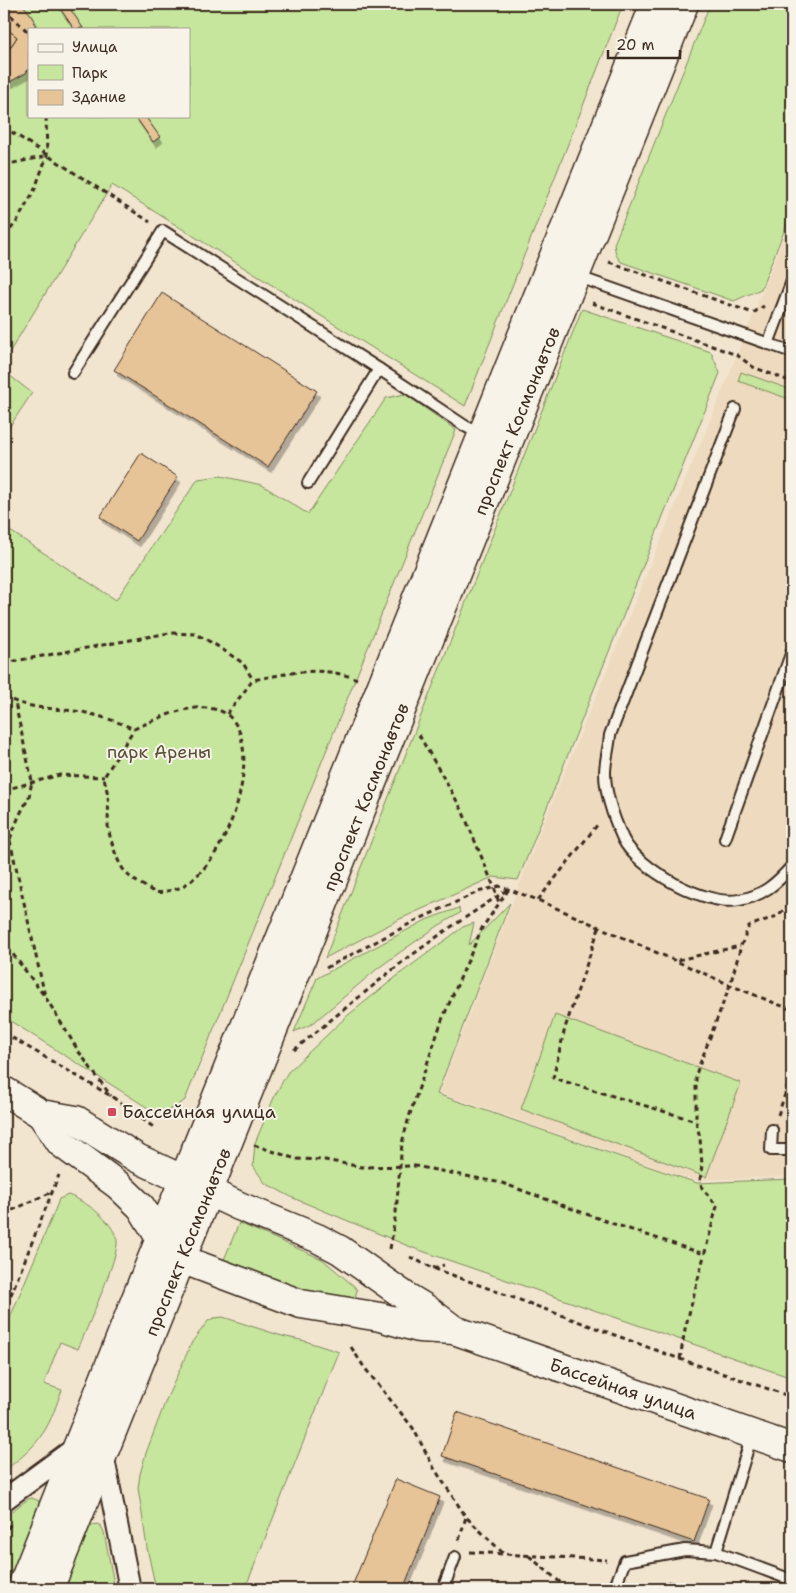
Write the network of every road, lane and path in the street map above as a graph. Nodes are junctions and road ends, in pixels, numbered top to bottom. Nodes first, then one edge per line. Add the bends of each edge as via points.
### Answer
1 (654, 4) edge
2 (684, 4) edge
3 (4, 9) edge
4 (28, 32) edge
5 (46, 118) edge
6 (4, 127) edge
7 (47, 156) junction
8 (4, 165) edge
9 (164, 231) junction
10 (4, 236) edge
11 (601, 260) dead end
12 (567, 277) junction
13 (792, 281) edge
14 (782, 307) junction
15 (768, 344) junction
16 (792, 352) edge
17 (379, 369) junction
18 (73, 373) dead end
19 (792, 382) edge
20 (735, 409) dead end
21 (495, 440) junction
22 (308, 483) dead end
23 (792, 651) edge
24 (4, 663) edge
25 (253, 680) junction
26 (363, 681) dead end
27 (4, 696) edge
28 (16, 703) junction
29 (228, 714) junction
30 (134, 728) junction
31 (418, 733) dead end
32 (104, 777) junction
33 (32, 781) junction
34 (4, 790) edge
35 (612, 811) junction
36 (4, 814) edge
37 (724, 839) dead end
38 (10, 840) junction
39 (792, 866) edge
40 (494, 887) junction
41 (509, 889) junction
42 (496, 898) junction
43 (538, 900) junction
44 (792, 902) edge
45 (499, 904) junction
46 (599, 928) junction
47 (4, 939) edge
48 (5, 944) edge
49 (741, 946) junction
50 (4, 954) edge
51 (677, 960) junction
52 (318, 972) dead end
53 (730, 985) junction
54 (46, 998) junction
55 (792, 1010) edge
56 (4, 1033) edge
57 (291, 1053) dead end
58 (792, 1073) edge
59 (4, 1091) edge
60 (111, 1096) junction
61 (41, 1114) junction
62 (696, 1121) junction
63 (156, 1130) dead end
64 (772, 1130) joint
65 (248, 1142) dead end
66 (792, 1150) edge
67 (399, 1166) junction
68 (59, 1175) dead end
69 (184, 1180) junction
70 (53, 1191) junction
71 (208, 1191) junction
72 (4, 1214) edge
73 (160, 1238) junction
74 (390, 1248) dead end
75 (704, 1254) junction
76 (410, 1258) dead end
77 (181, 1259) junction
78 (444, 1265) dead end
79 (432, 1268) junction
80 (4, 1312) edge
81 (454, 1330) junction
82 (351, 1348) dead end
83 (680, 1359) junction
84 (792, 1397) edge
85 (752, 1434) junction
86 (792, 1448) edge
87 (91, 1450) junction
88 (4, 1500) edge
89 (466, 1517) junction
90 (11, 1522) dead end
91 (4, 1537) edge
92 (716, 1552) junction
93 (456, 1554) junction
94 (504, 1554) junction
95 (528, 1556) junction
96 (625, 1561) junction
97 (792, 1580) edge
98 (21, 1589) edge
99 (49, 1589) edge
100 (130, 1589) edge
101 (443, 1589) edge
102 (568, 1589) edge
103 (614, 1589) edge

1 - 12 street, проспект Космонавтов
2 - 12 street, проспект Космонавтов
3 - 4 path
5 - 7 path
6 - 7 path
7 - 8 path
7 - 9 path
7 - 10 path via 34,190 16,223
9 - 17 lane
9 - 18 lane
11 - 14 path via 753,312 769,304
12 - 15 lane
12 - 19 path
12 - 21 street, проспект Космонавтов
13 - 14 lane
14 - 15 lane
15 - 16 lane
17 - 21 lane via 465,426
17 - 22 lane
20 - 35 lane via 610,735 605,774
21 - 69 street, проспект Космонавтов
21 - 71 street, проспект Космонавтов
23 - 37 lane
24 - 25 path via 169,633 196,634 243,663
25 - 26 path via 320,670 342,673
25 - 29 path
27 - 28 path
28 - 30 path via 83,712
28 - 33 path
29 - 30 path via 196,708
29 - 32 path via 244,750 238,801 215,856 193,880 177,890 156,892 131,879 119,861 108,828 108,796
30 - 32 path
31 - 40 path via 462,810
32 - 33 path via 60,775
33 - 34 path
33 - 38 path via 30,797
35 - 39 lane via 624,841 644,864 687,889 712,899 738,901 762,893
35 - 43 path
36 - 38 path
38 - 54 path
40 - 41 path
40 - 42 path
40 - 52 path via 417,920
41 - 42 path
41 - 43 path
41 - 45 path
42 - 45 path
42 - 57 path via 401,963
43 - 46 path
44 - 49 path via 777,916 749,926
45 - 67 path via 482,928 442,1020 409,1117
46 - 51 path
46 - 62 path via 565,1028 553,1078
47 - 48 path
48 - 50 path
48 - 54 path
49 - 51 path
49 - 53 path
51 - 53 path
53 - 55 path
53 - 62 path via 696,1074
54 - 60 path
56 - 60 path
58 - 64 path
59 - 61 street, Бассейная улица
60 - 63 path
61 - 69 street, Бассейная улица via 76,1120 137,1158
61 - 73 street, Бассейная улица via 61,1142 118,1185 141,1207
62 - 75 path via 702,1164 700,1180 702,1188 717,1206
64 - 66 lane via 771,1150
65 - 67 path via 296,1160 325,1160 362,1167
67 - 74 path
67 - 75 path via 415,1166 502,1183
68 - 70 path
69 - 71 street, Бассейная улица
69 - 73 street, проспект Космонавтов
70 - 72 path
70 - 80 path
71 - 77 street, проспект Космонавтов
71 - 81 street, Бассейная улица via 340,1250
73 - 77 street, Бассейная улица
73 - 87 street, проспект Космонавтов
75 - 83 path
76 - 79 path
77 - 81 street, Бассейная улица via 301,1304 380,1317 419,1328
77 - 87 street, проспект Космонавтов
78 - 79 path
79 - 83 path
81 - 85 street, Бассейная улица
82 - 89 path via 413,1428
83 - 84 path
85 - 86 street, Бассейная улица
85 - 92 lane
87 - 88 street
87 - 98 street, проспект Космонавтов
87 - 99 street, проспект Космонавтов
87 - 100 street
89 - 93 path
89 - 94 path
90 - 91 path
92 - 96 lane via 685,1550
92 - 97 lane
93 - 94 path
93 - 101 lane
94 - 95 path
95 - 96 path
95 - 102 path
96 - 103 lane

